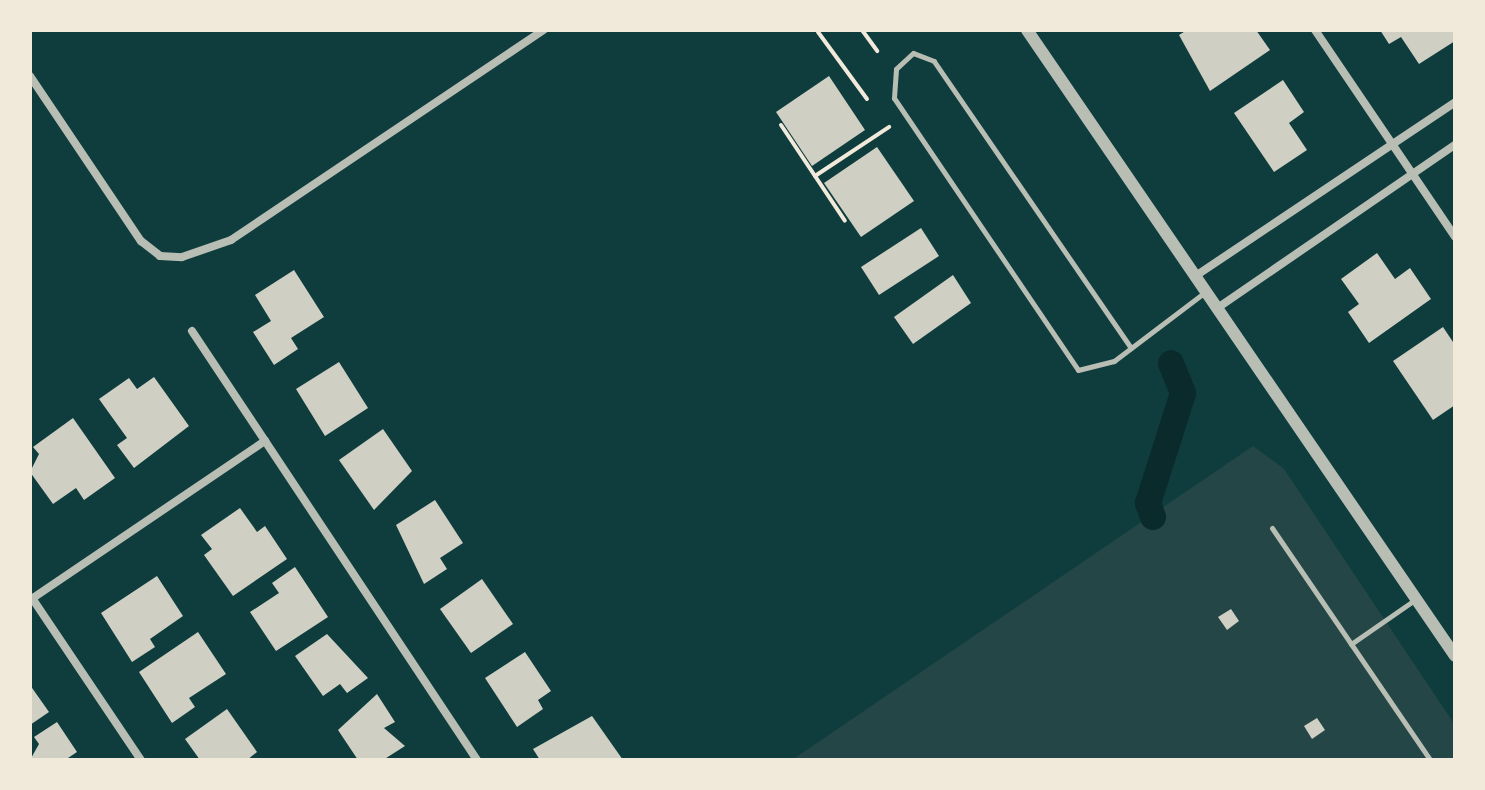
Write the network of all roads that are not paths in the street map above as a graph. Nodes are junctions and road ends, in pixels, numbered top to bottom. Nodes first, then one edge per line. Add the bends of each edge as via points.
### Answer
1 (544, 30) edge
2 (1027, 30) edge
3 (1315, 30) edge
4 (30, 76) edge
5 (1455, 102) edge
6 (1393, 143) junction
7 (1455, 145) edge
8 (1413, 173) junction
9 (1455, 237) edge
10 (1194, 277) junction
11 (1205, 293) junction
12 (1216, 309) junction
13 (192, 331) dead end
14 (1131, 348) junction
15 (265, 441) junction
16 (1272, 528) dead end
17 (31, 599) edge
18 (1417, 599) junction
19 (1351, 644) junction
20 (1455, 656) edge
21 (141, 760) edge
22 (477, 760) edge
23 (1430, 760) edge

1 - 4 street via 200,255 160,256 141,241
2 - 10 street
3 - 6 street
5 - 6 street
6 - 8 street
6 - 10 street
7 - 8 street
8 - 9 street
8 - 12 street
10 - 11 street
11 - 12 street
11 - 14 lane
12 - 18 street
13 - 15 street
14 - 14 lane via 934,61 913,53 896,69 894,98 1058,349 1078,370
15 - 17 street
15 - 22 street
16 - 19 lane
17 - 21 street
18 - 19 lane
18 - 20 street
19 - 23 lane

